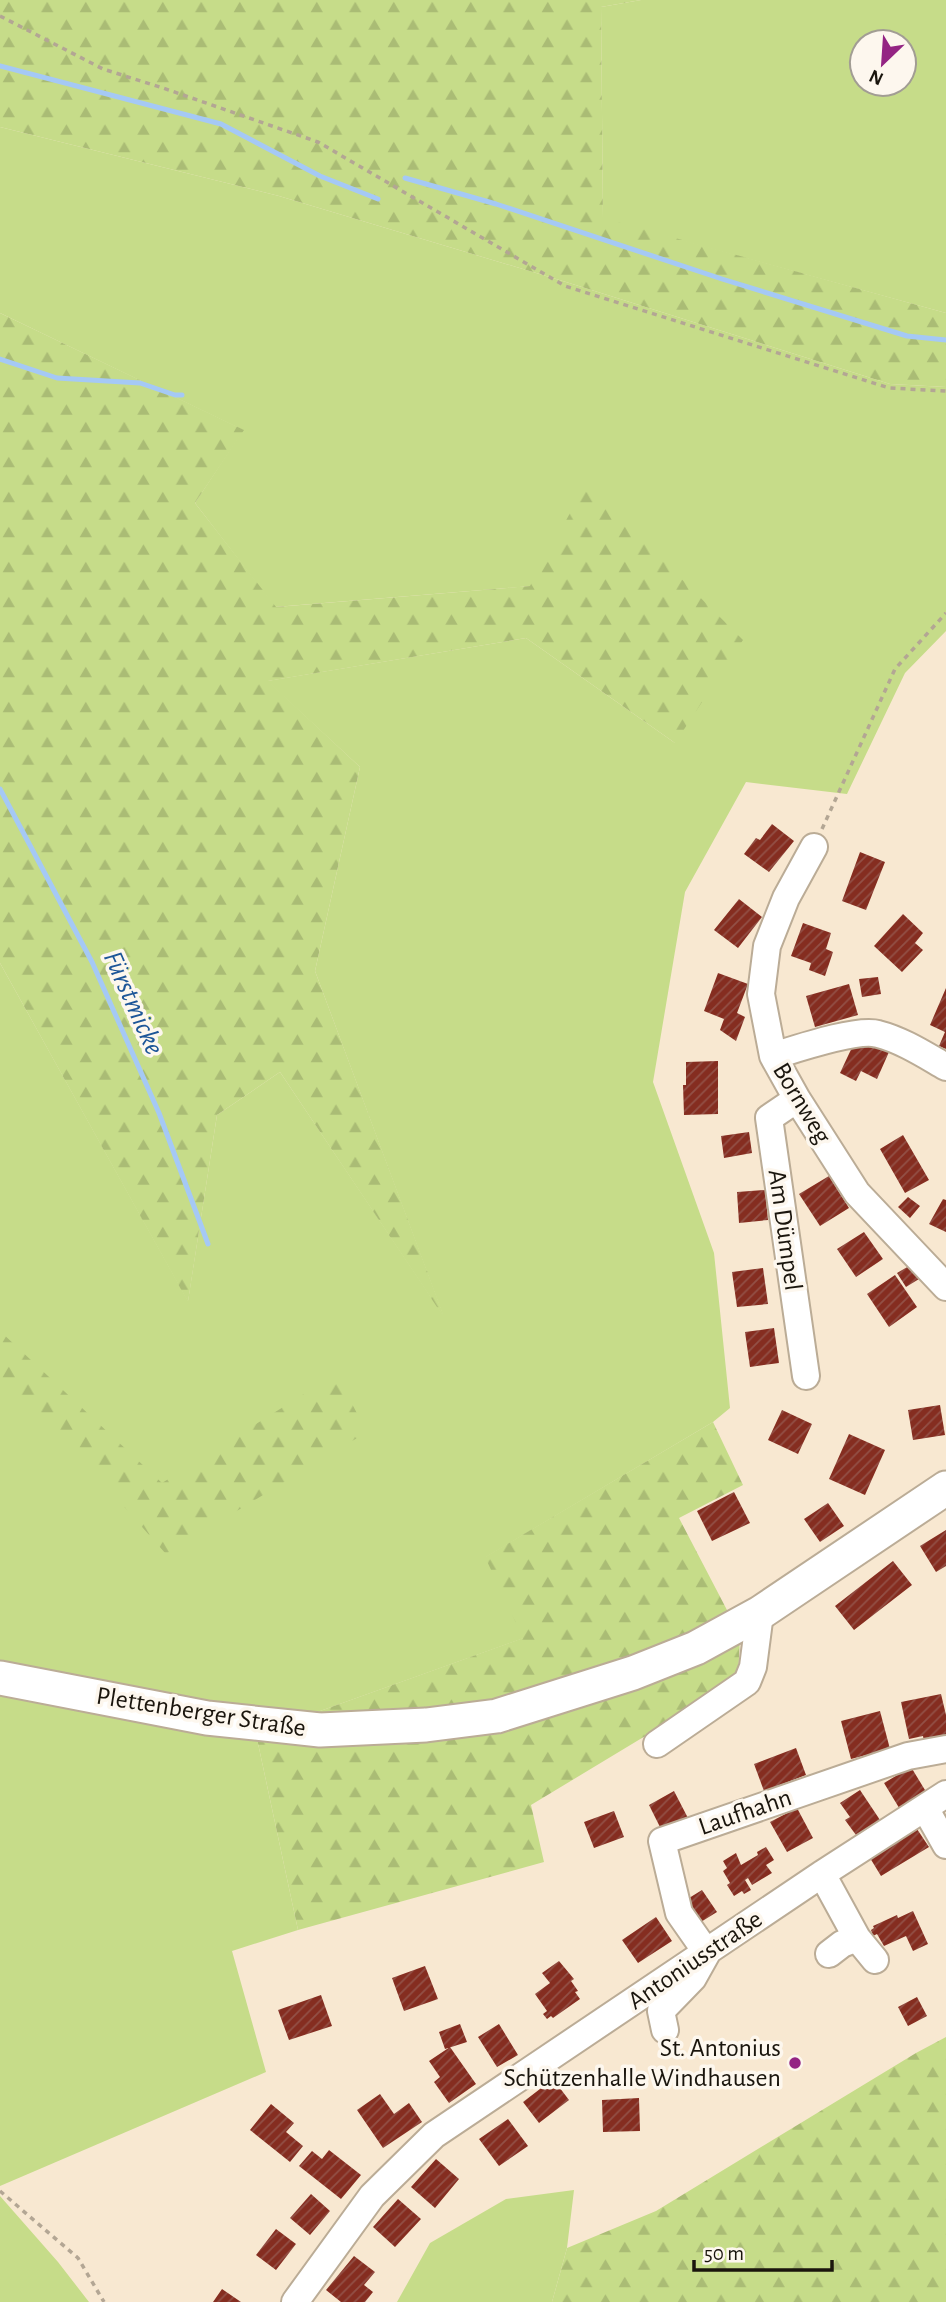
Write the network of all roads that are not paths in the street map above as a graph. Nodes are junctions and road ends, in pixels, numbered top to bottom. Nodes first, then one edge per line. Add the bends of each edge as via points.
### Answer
1 (814, 847) road end
2 (773, 1056) junction
3 (946, 1067) edge
4 (797, 1099) junction
5 (946, 1287) edge
6 (806, 1376) dead end
7 (946, 1488) edge
8 (760, 1613) junction
9 (0, 1678) edge
10 (657, 1744) dead end
11 (946, 1749) edge
12 (936, 1801) edge
13 (946, 1845) edge
14 (822, 1874) junction
15 (857, 1938) junction
16 (706, 1953) junction
17 (829, 1955) dead end
18 (876, 1960) dead end
19 (665, 2030) dead end
20 (295, 2302) edge

1 - 2 street, Bornweg via 767,946 761,994
2 - 3 street via 855,1034 876,1033
2 - 4 street, Bornweg
4 - 5 street, Bornweg via 858,1193
4 - 6 street, Am Dümpel via 769,1118
7 - 8 main road, Plettenberger Straße
8 - 9 main road, Plettenberger Straße via 696,1648 633,1673 497,1716 426,1725 320,1730 274,1726 207,1718
8 - 10 street via 747,1682
11 - 16 street, Laufhahn via 908,1756 662,1841 679,1913
12 - 13 street
12 - 14 street, Antoniusstraße
14 - 15 street
14 - 16 street, Antoniusstraße
15 - 17 street
15 - 18 street
16 - 19 street via 693,1979 661,2011
16 - 20 street, Antoniusstraße via 435,2135 372,2196

